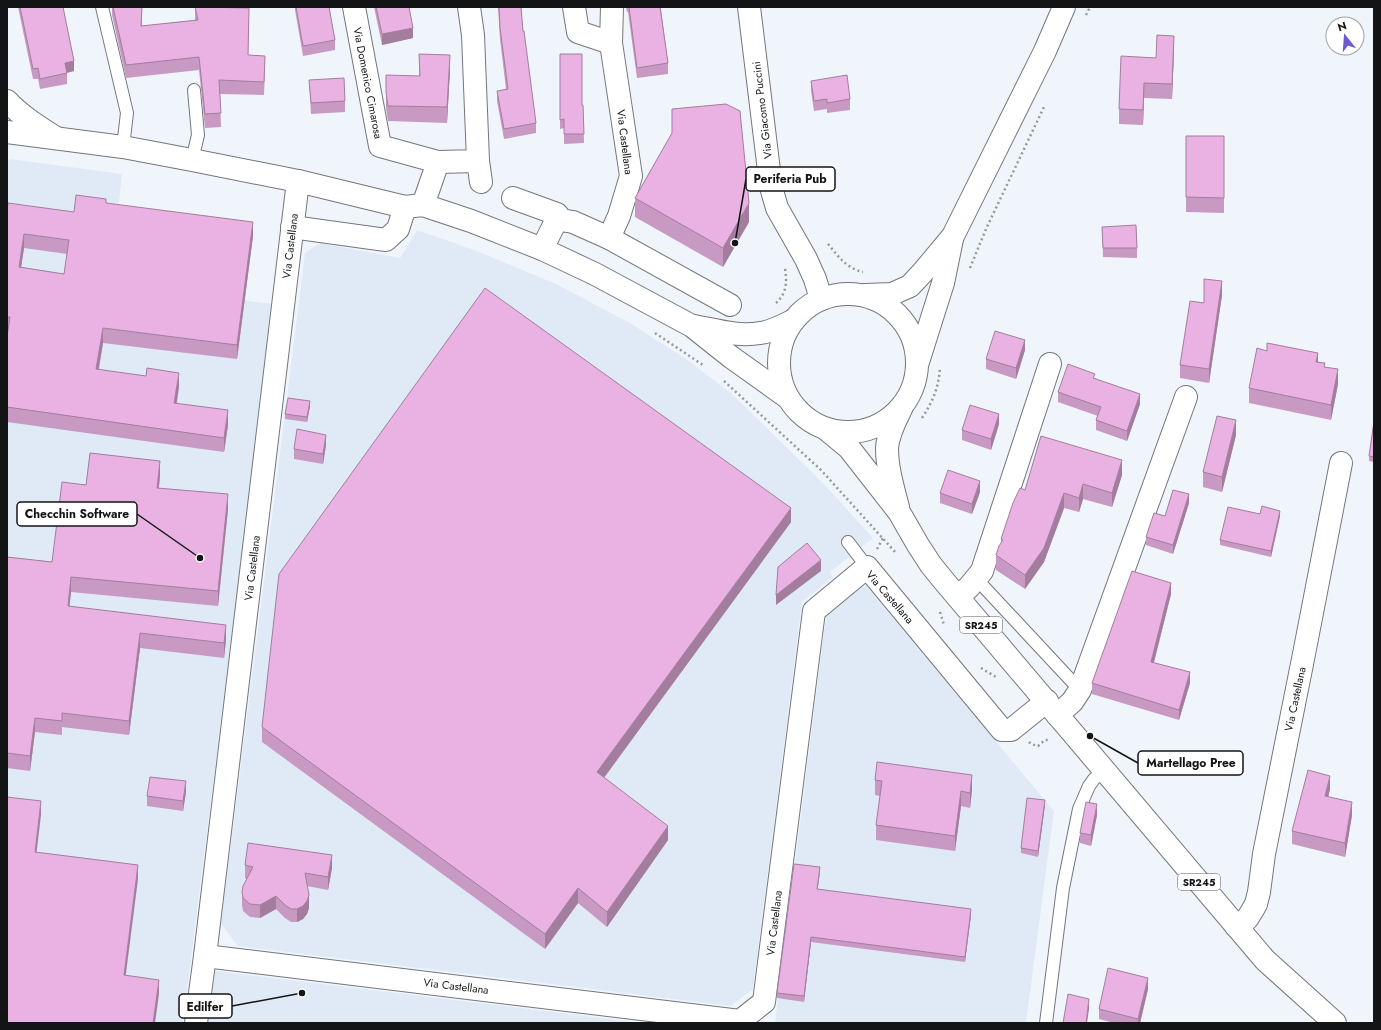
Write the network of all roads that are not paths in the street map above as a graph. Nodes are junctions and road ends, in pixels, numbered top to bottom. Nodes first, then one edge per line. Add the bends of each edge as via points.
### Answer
1 (102, 7) edge
2 (354, 7) edge
3 (469, 7) edge
4 (574, 7) edge
5 (612, 7) edge
6 (750, 7) edge
7 (1064, 7) edge
8 (611, 43) junction
9 (194, 90) dead end
10 (7, 101) edge
11 (7, 132) edge
12 (56, 138) junction
13 (7, 143) edge
14 (123, 147) junction
15 (192, 160) junction
16 (478, 161) junction
17 (438, 162) junction
18 (298, 181) junction
19 (481, 182) dead end
20 (513, 198) dead end
21 (414, 206) junction
22 (561, 220) junction
23 (292, 227) junction
24 (953, 236) junction
25 (609, 238) junction
26 (542, 249) junction
27 (864, 296) junction
28 (822, 299) junction
29 (730, 305) dead end
30 (792, 321) junction
31 (692, 326) junction
32 (917, 363) junction
33 (1050, 364) dead end
34 (787, 397) junction
35 (1186, 397) dead end
36 (902, 405) junction
37 (826, 429) junction
38 (1341, 463) dead end
39 (899, 512) junction
40 (848, 542) dead end
41 (867, 567) junction
42 (975, 580) junction
43 (958, 597) junction
44 (1080, 690) junction
45 (1052, 708) junction
46 (1104, 771) junction
47 (1236, 926) junction
48 (205, 956) junction
49 (196, 1023) edge
50 (1046, 1023) edge
51 (1335, 1023) edge

1 - 14 lane via 127,113
2 - 17 street, Via Domenico Cimarosa via 380,146
3 - 16 street via 473,35
4 - 8 street via 578,32
5 - 8 street, Via Castellana
6 - 28 street, Via Giacomo Puccini via 771,187 777,208 806,259
7 - 24 street via 1045,51
8 - 25 street, Via Castellana via 631,176 619,216
9 - 15 lane via 198,135
10 - 12 street
11 - 12 street
12 - 13 street
12 - 14 street
14 - 15 street
15 - 18 street
16 - 17 street, Via Domenico Cimarosa
16 - 19 street
17 - 21 street
18 - 21 street
18 - 23 street, Via Castellana
20 - 22 street via 557,214
21 - 23 street via 398,229 386,240
21 - 26 street via 471,221
22 - 25 street via 573,222
22 - 26 street via 556,221
23 - 48 street, Via Castellana
24 - 27 street via 910,286 892,294
24 - 32 street via 943,283
25 - 29 street
26 - 31 street
27 - 28 street via 843,294
27 - 32 street via 882,302 896,313 908,328 915,344
28 - 30 street via 810,304
30 - 31 street via 760,333 739,335
30 - 34 street via 782,339 778,358 780,378
31 - 34 street
32 - 36 street via 913,385
33 - 42 street via 982,571
34 - 37 street via 795,409
35 - 44 street, Via Castellana
36 - 37 street via 888,419 871,428 846,432
36 - 39 street, SR245 via 887,446
37 - 39 street, SR245 via 849,448
38 - 47 street, Via Castellana via 1264,854 1259,892 1256,904 1247,919
39 - 43 street, SR245 via 931,565
40 - 41 lane
41 - 45 street, Via Castellana via 1002,730 1011,730
41 - 48 street, Via Castellana via 814,611 764,1002 740,1021
42 - 43 street
42 - 44 lane
43 - 45 street, SR245
44 - 45 street, Via Castellana via 1072,702
45 - 46 street, SR245
46 - 47 street, SR245
46 - 50 lane via 1089,786 1079,810 1063,888
47 - 51 street, SR245 via 1265,960
48 - 49 street, Via Castellana

